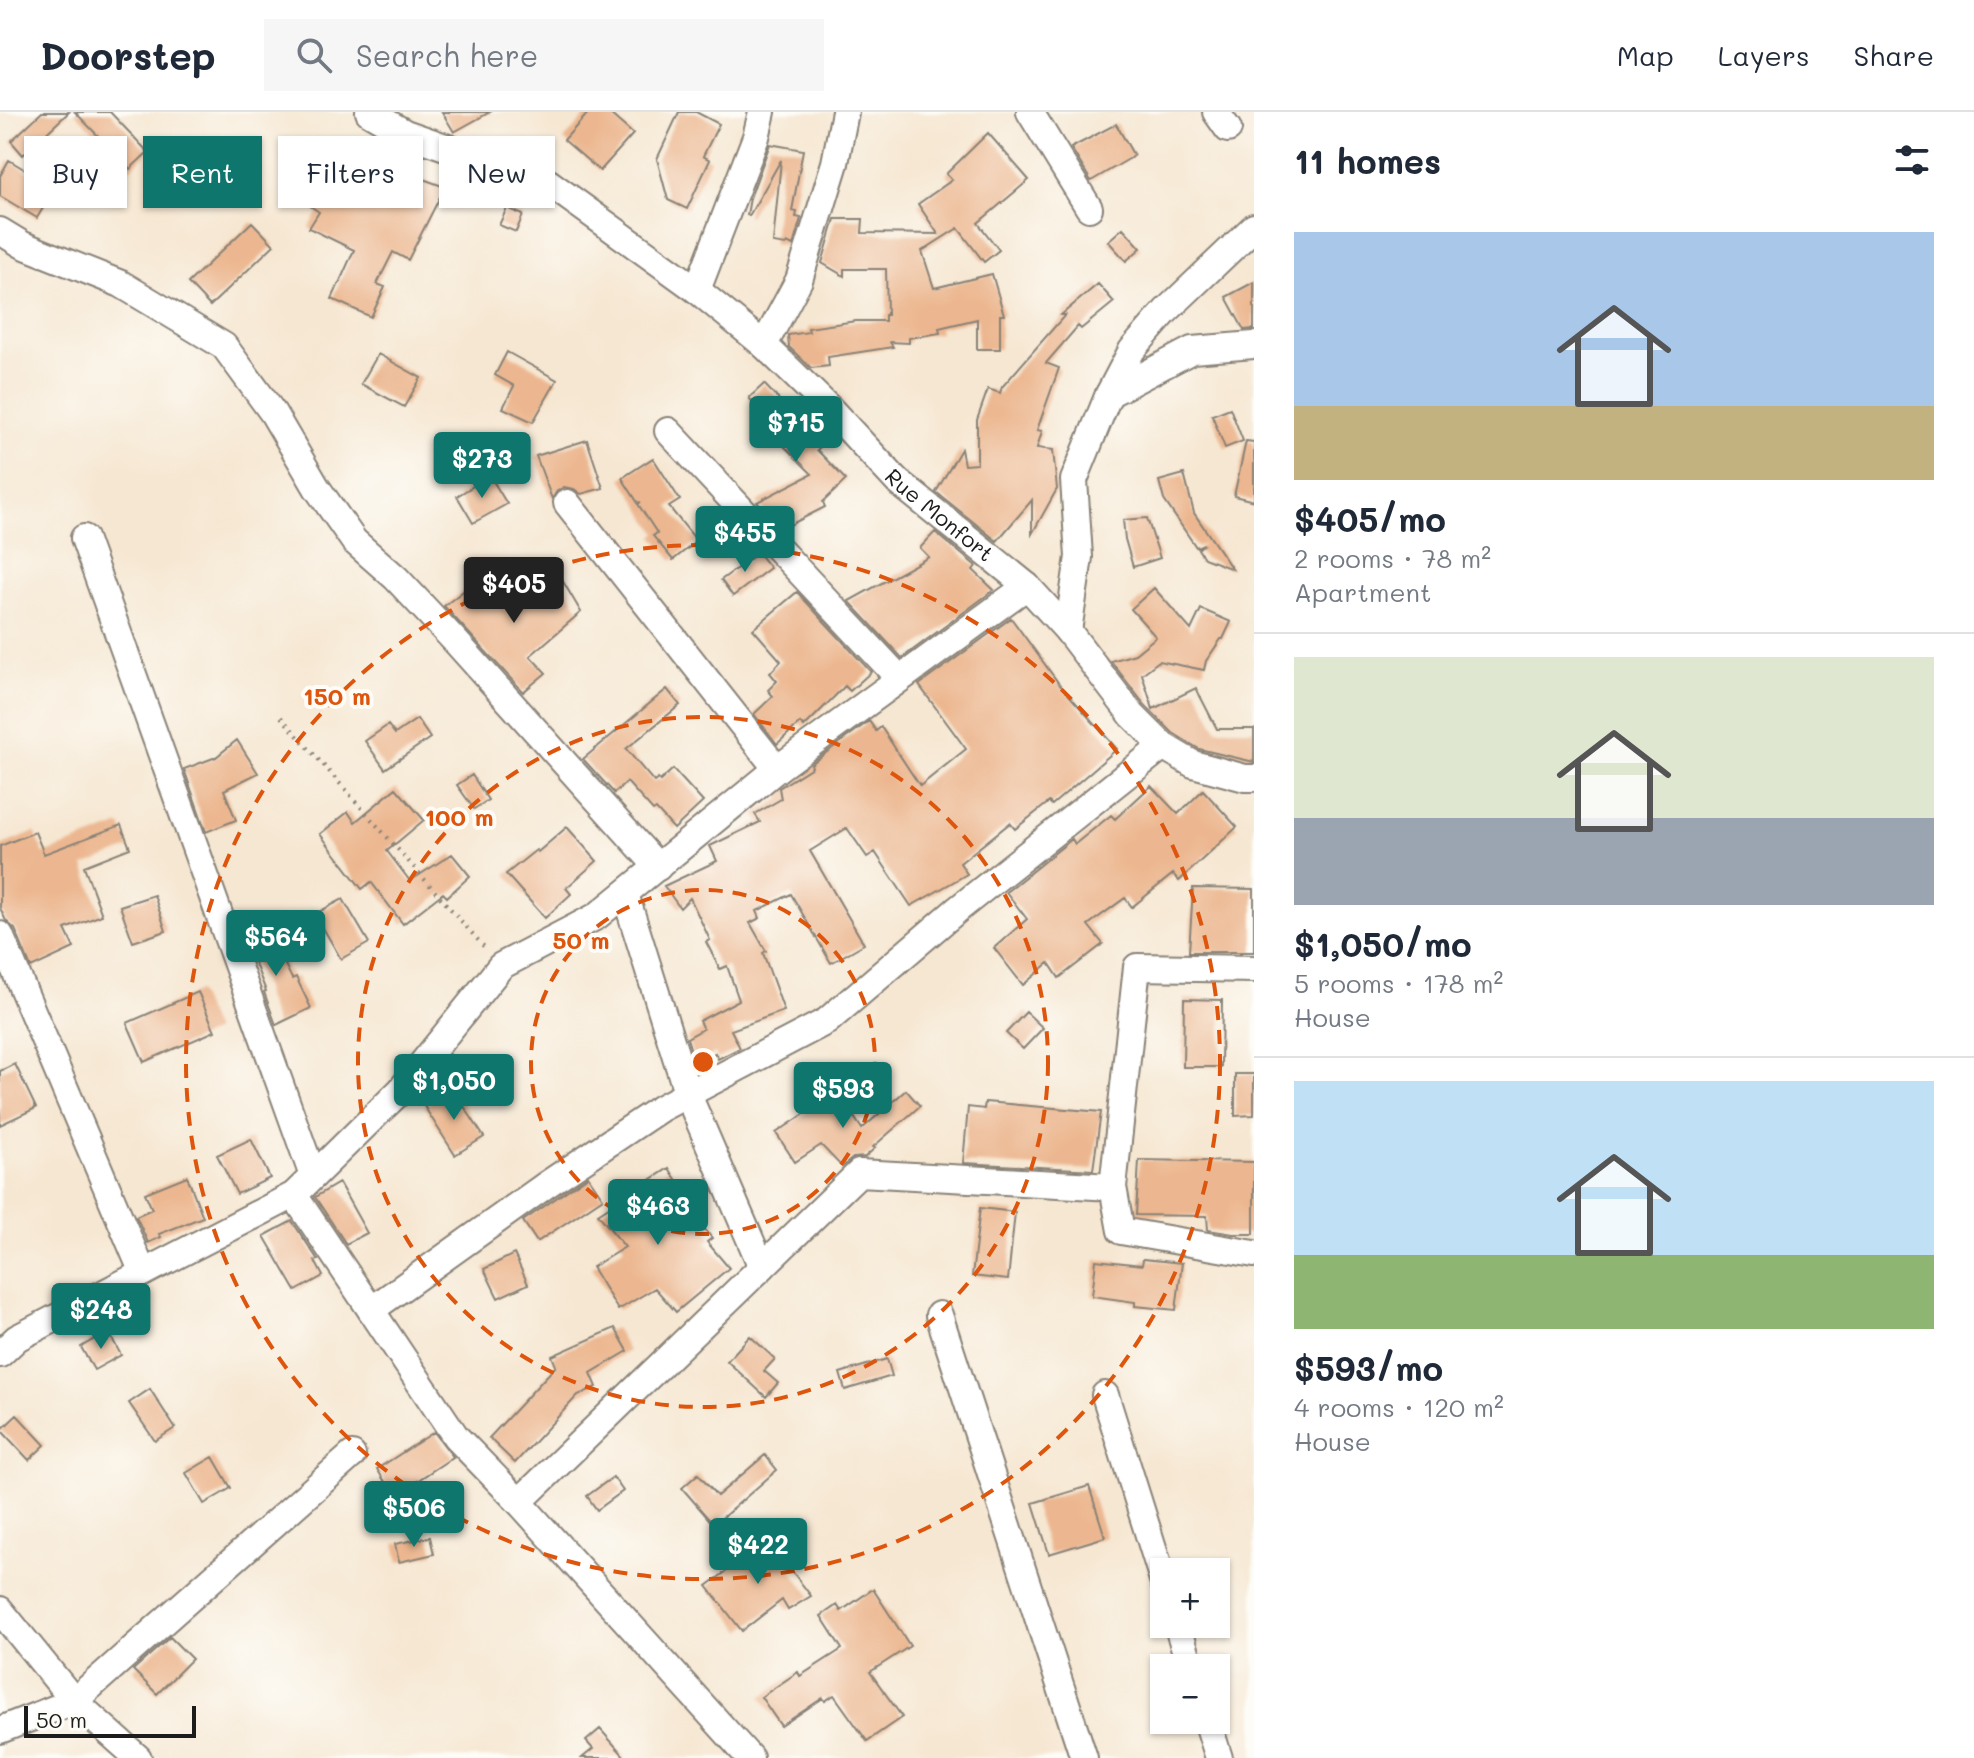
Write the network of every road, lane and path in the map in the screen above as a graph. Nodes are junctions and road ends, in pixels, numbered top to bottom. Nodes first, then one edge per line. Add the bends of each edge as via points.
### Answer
1 (369, 112) edge
2 (762, 112) edge
3 (845, 112) edge
4 (1030, 112) edge
5 (1089, 208) dead end
6 (1254, 227) edge
7 (0, 231) edge
8 (697, 290) junction
9 (764, 345) junction
10 (1254, 345) edge
11 (1109, 394) junction
12 (668, 431) dead end
13 (567, 503) dead end
14 (84, 538) dead end
15 (1027, 586) junction
16 (1068, 631) junction
17 (899, 678) junction
18 (281, 717) dead end
19 (1163, 746) junction
20 (777, 769) junction
21 (1254, 778) edge
22 (658, 867) junction
23 (625, 894) junction
24 (0, 935) edge
25 (501, 966) junction
26 (1254, 969) edge
27 (688, 1095) junction
28 (313, 1176) junction
29 (1113, 1187) junction
30 (294, 1195) junction
31 (1254, 1254) edge
32 (762, 1267) junction
33 (143, 1273) junction
34 (371, 1310) junction
35 (939, 1315) dead end
36 (0, 1354) edge
37 (1105, 1395) dead end
38 (352, 1455) dead end
39 (519, 1502) junction
40 (1156, 1558) edge
41 (0, 1610) edge
42 (74, 1701) junction
43 (0, 1730) edge
44 (1211, 1734) edge
45 (138, 1758) edge
46 (750, 1758) edge
47 (1084, 1758) edge
48 (1219, 1758) edge

1 - 8 street, Rue Monfort via 405,133 549,183
2 - 8 street
3 - 9 street via 799,280
4 - 5 street
6 - 11 street via 1132,350
7 - 22 street via 121,284 224,346 354,541 457,643
8 - 9 street, Rue Monfort
9 - 15 street, Rue Monfort via 897,481
10 - 11 street via 1192,350
11 - 16 street via 1074,480 1079,557
12 - 17 street
13 - 20 street
14 - 28 street
15 - 16 street, Rue Monfort
15 - 17 street
16 - 19 street, Rue Monfort via 1132,715
17 - 20 street
18 - 25 path
19 - 21 street, Rue Monfort via 1193,764
19 - 27 street via 827,1021
20 - 22 street
22 - 23 street
23 - 25 street via 597,916
23 - 27 street
24 - 33 street
25 - 28 street via 401,1090
26 - 29 street via 1137,967
27 - 32 street
27 - 34 street via 546,1185
28 - 30 street
29 - 31 street via 1121,1231
29 - 32 street via 859,1173
30 - 33 street
30 - 34 street
32 - 39 street
33 - 36 street via 17,1338
34 - 39 street via 456,1437
35 - 47 street
37 - 40 street
38 - 42 street
39 - 46 street
41 - 42 street
42 - 43 street
42 - 45 street
44 - 48 street

